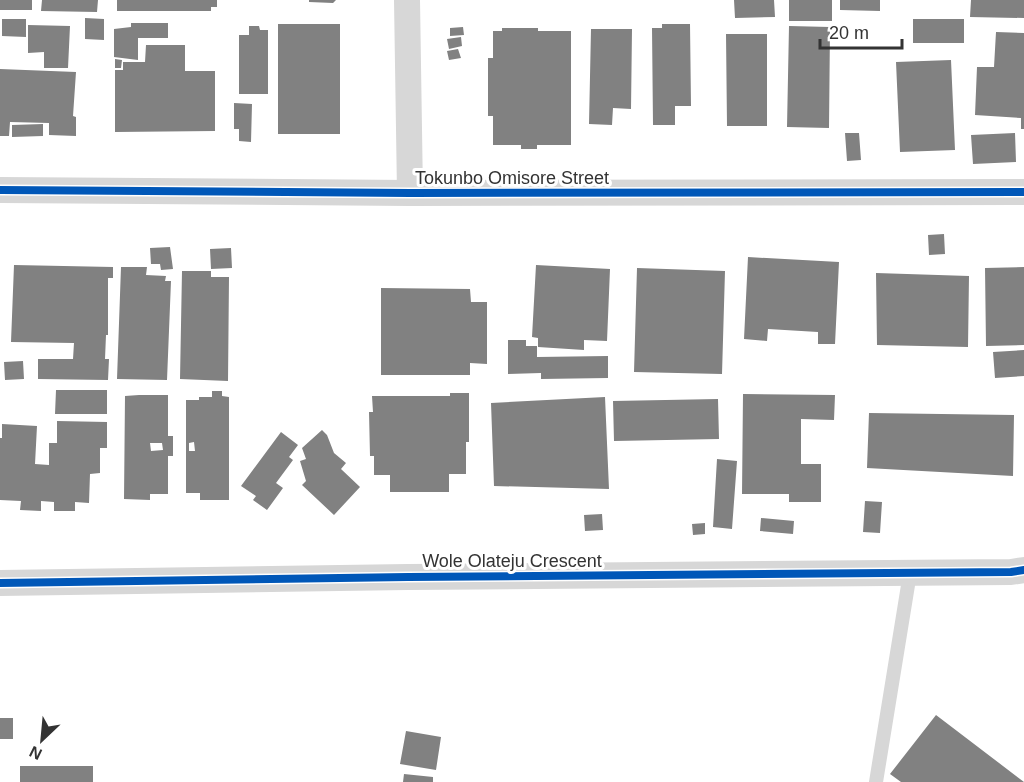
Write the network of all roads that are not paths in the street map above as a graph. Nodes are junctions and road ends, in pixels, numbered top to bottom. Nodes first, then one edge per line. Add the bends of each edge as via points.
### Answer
1 (407, 0) edge
2 (0, 190) edge
3 (1024, 192) edge
4 (410, 193) junction
5 (1024, 570) edge
6 (910, 573) junction
7 (0, 583) edge
8 (876, 782) edge

1 - 4 street
2 - 4 street, Tokunbo Omisore Street
3 - 4 street, Tokunbo Omisore Street
5 - 6 street, Wole Olateju Crescent
6 - 7 street, Wole Olateju Crescent
6 - 8 lane

